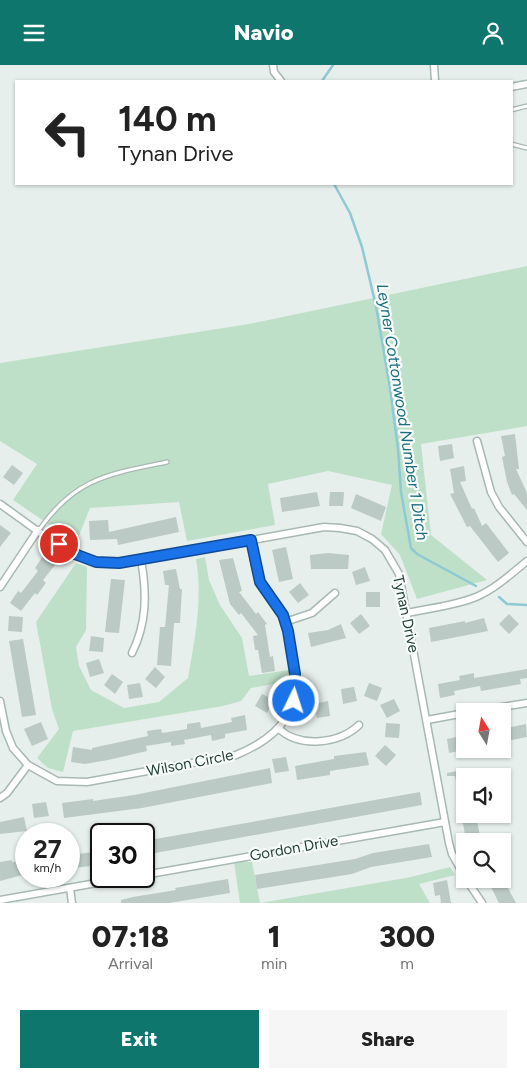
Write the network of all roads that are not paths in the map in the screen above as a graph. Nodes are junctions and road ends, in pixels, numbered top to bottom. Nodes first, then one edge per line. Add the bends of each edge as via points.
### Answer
1 (273, 65) edge
2 (434, 65) edge
3 (280, 80) edge
4 (435, 80) edge
5 (527, 84) edge
6 (513, 87) edge
7 (527, 106) edge
8 (513, 110) edge
9 (513, 145) edge
10 (527, 148) edge
11 (478, 441) dead end
12 (167, 462) dead end
13 (0, 504) edge
14 (38, 530) junction
15 (251, 540) junction
16 (527, 542) edge
17 (141, 560) junction
18 (527, 561) edge
19 (0, 587) edge
20 (335, 593) dead end
21 (407, 613) junction
22 (285, 622) junction
23 (132, 653) dead end
24 (0, 701) edge
25 (527, 703) edge
26 (511, 706) edge
27 (456, 715) edge
28 (427, 720) junction
29 (359, 725) dead end
30 (279, 729) junction
31 (28, 765) junction
32 (0, 798) edge
33 (445, 822) junction
34 (456, 861) edge
35 (155, 873) edge
36 (70, 888) joint
37 (472, 888) edge
38 (0, 900) edge
39 (72, 903) edge
40 (482, 903) edge

1 - 3 street
2 - 4 street
5 - 6 street
7 - 8 lane
9 - 10 lane
11 - 16 street via 491,493 498,507
12 - 14 lane via 108,474 82,486 52,510
13 - 14 street, Tynan Drive
14 - 17 street, Tynan Drive via 72,553 96,562
14 - 19 street
15 - 17 street, Tynan Drive
15 - 21 street, Tynan Drive via 324,527 356,531 385,550 394,564
15 - 22 street, Wilson Circle via 260,582 278,606
17 - 23 street via 145,610 140,638
18 - 21 street via 477,597
20 - 22 street via 312,613
21 - 28 street, Tynan Drive
22 - 30 street, Wilson Circle via 296,688 294,701
24 - 31 street, Wilson Circle via 13,748
25 - 26 street
27 - 28 street
28 - 33 street, Tynan Drive
29 - 30 street via 348,735 308,742 290,737
30 - 31 street, Wilson Circle via 258,746 236,755 86,782 57,781
31 - 32 street
33 - 34 street, Tynan Drive
33 - 35 street, Gordon Drive
36 - 38 street
36 - 39 street
37 - 40 street, Tynan Drive

